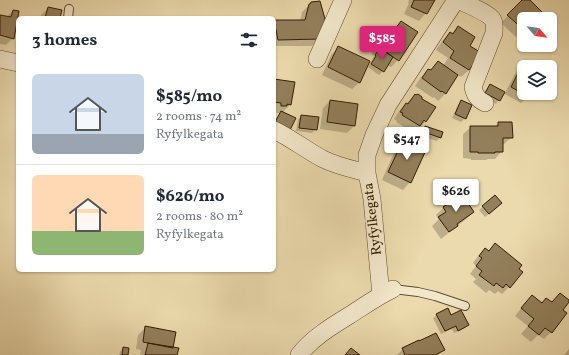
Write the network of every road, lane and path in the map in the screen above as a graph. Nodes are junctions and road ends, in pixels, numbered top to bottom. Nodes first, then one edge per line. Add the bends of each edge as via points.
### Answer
1 (343, 0) edge
2 (457, 0) edge
3 (70, 9) dead end
4 (68, 16) edge
5 (0, 59) edge
6 (317, 59) dead end
7 (16, 63) edge
8 (485, 103) dead end
9 (276, 131) edge
10 (367, 173) junction
11 (387, 292) junction
12 (465, 306) dead end
13 (299, 355) edge

1 - 6 street
2 - 8 street, Ryfylkegata via 488,15 495,26 473,87 475,95
2 - 10 street, Ryfylkegata via 388,105 374,135 368,155
3 - 4 lane
5 - 7 street
9 - 10 street via 324,159 345,168
10 - 11 street, Ryfylkegata
11 - 12 lane via 418,292
11 - 13 street via 327,330

